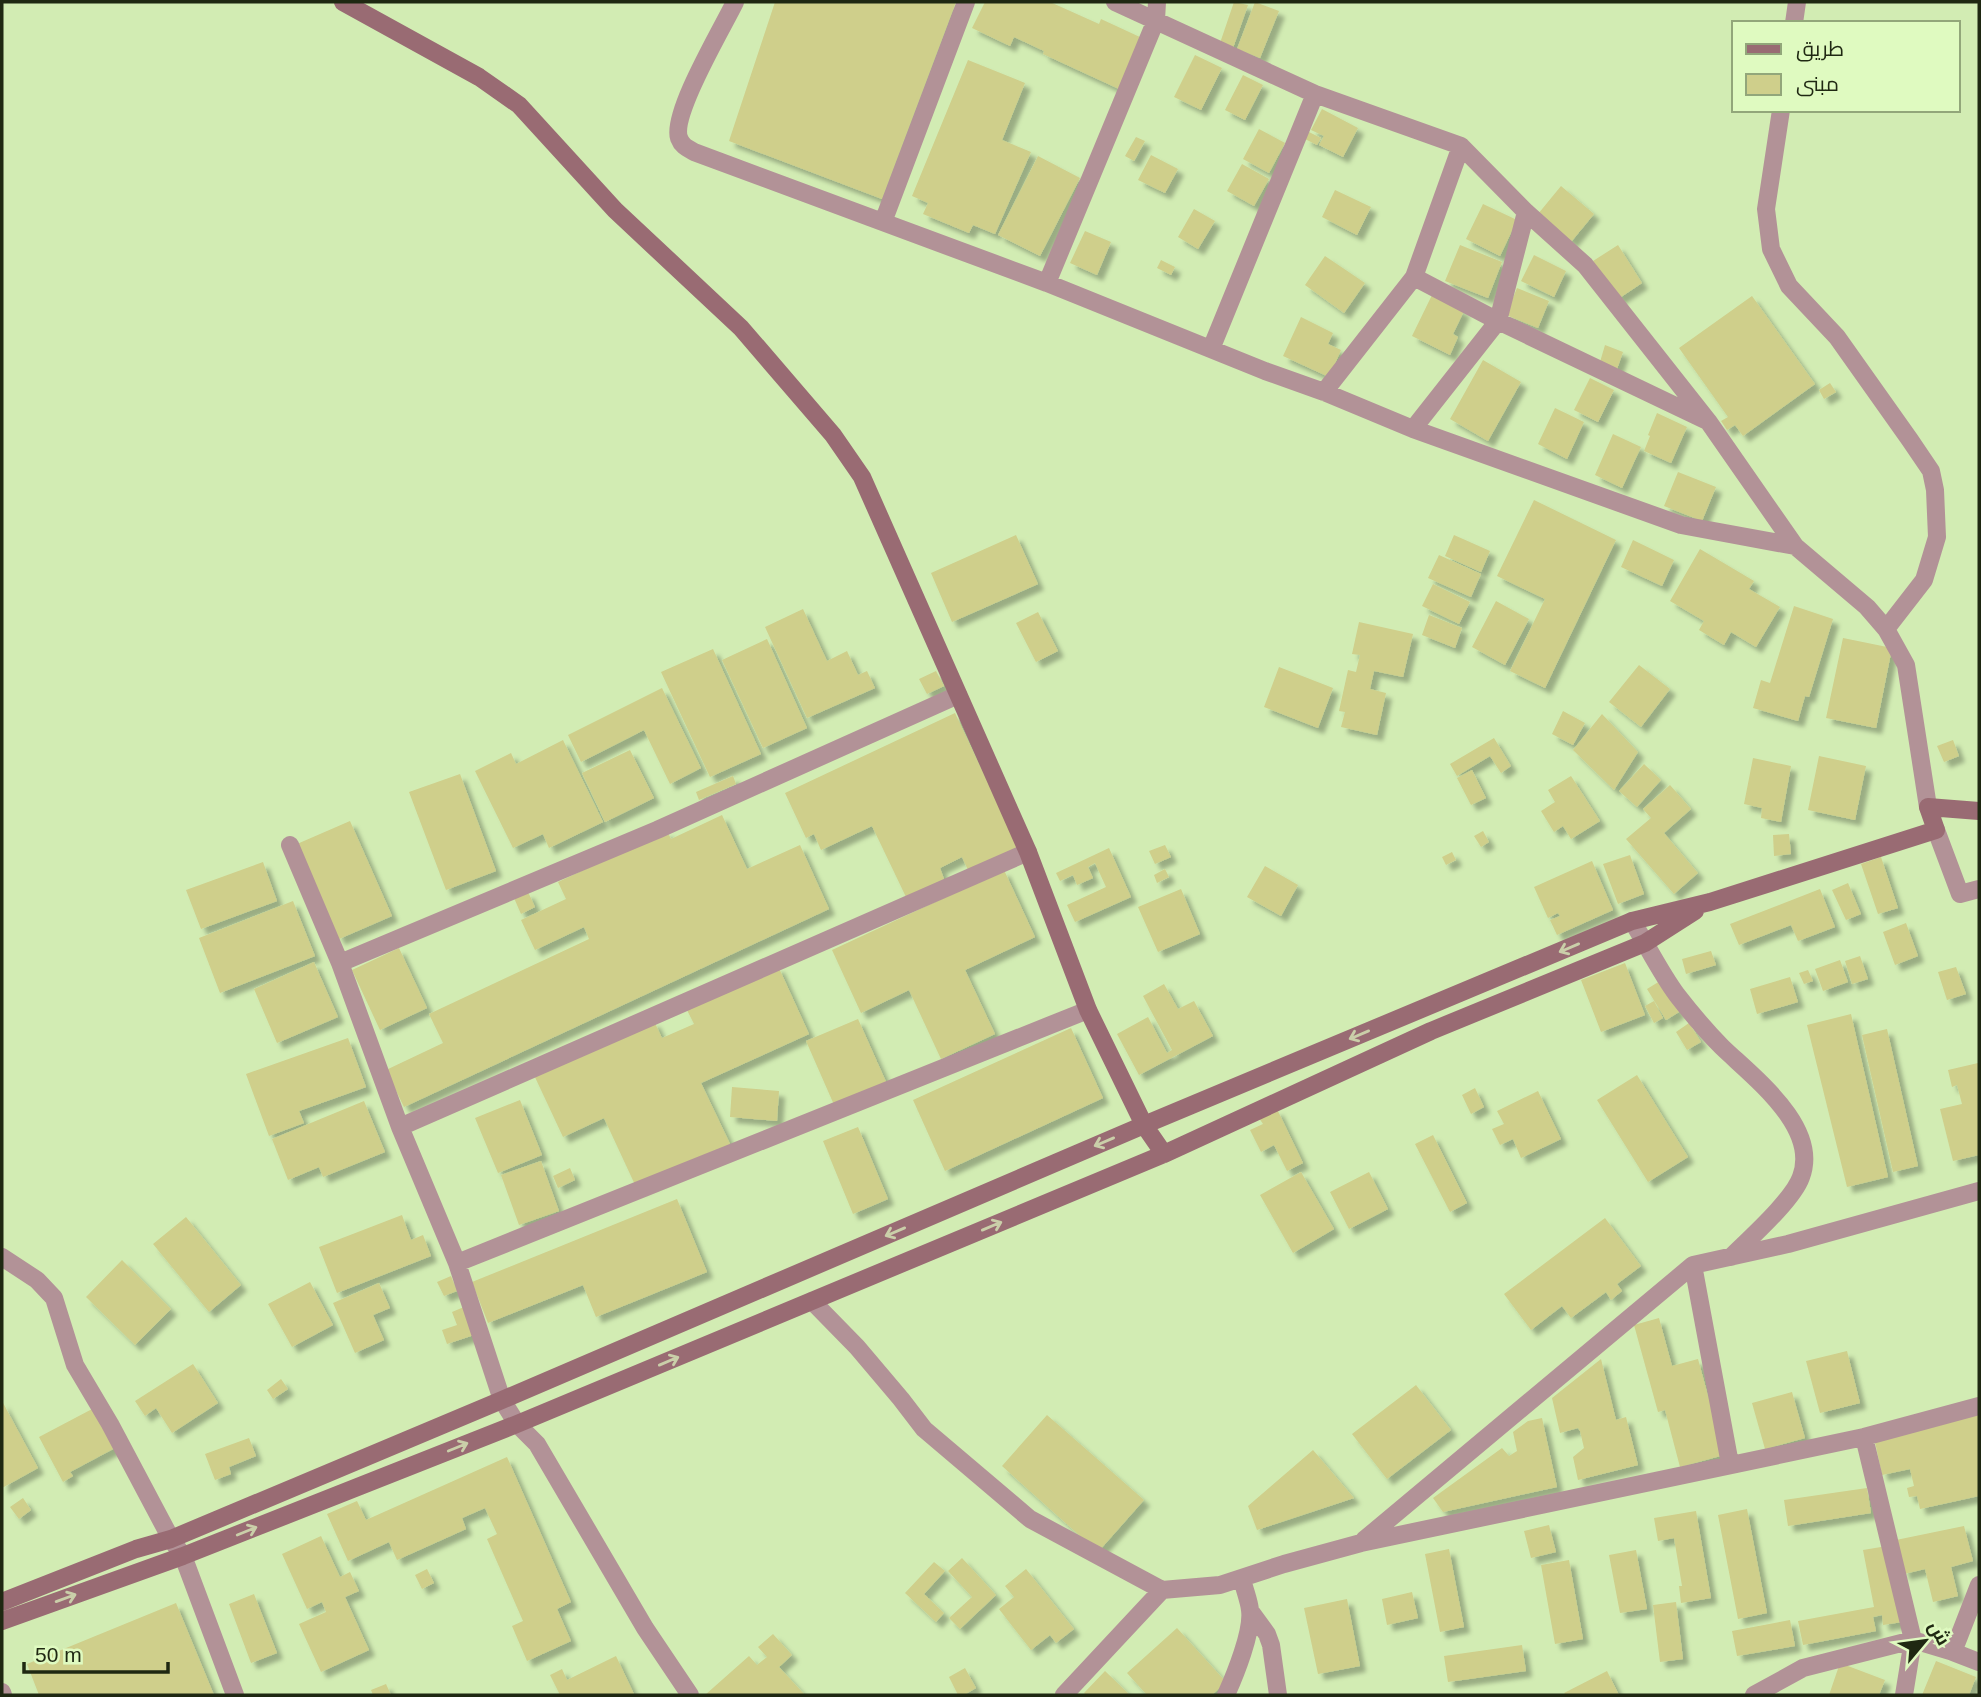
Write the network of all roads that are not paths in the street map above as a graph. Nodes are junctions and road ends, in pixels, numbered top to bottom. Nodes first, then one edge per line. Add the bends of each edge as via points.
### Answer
1 (343, 2) edge
2 (735, 2) edge
3 (966, 2) edge
4 (1115, 2) edge
5 (1157, 2) edge
6 (1797, 2) edge
7 (1156, 20) junction
8 (1794, 21) edge
9 (1315, 94) junction
10 (1781, 112) edge
11 (1461, 146) junction
12 (1526, 212) junction
13 (883, 222) junction
14 (1414, 277) junction
15 (1047, 283) junction
16 (1498, 321) junction
17 (1211, 349) junction
18 (1324, 392) junction
19 (1708, 421) junction
20 (1413, 429) junction
21 (1795, 546) junction
22 (1886, 629) junction
23 (958, 695) junction
24 (1928, 807) junction
25 (1979, 811) edge
26 (1936, 830) junction
27 (290, 845) dead end
28 (1028, 852) junction
29 (1979, 889) edge
30 (1710, 902) junction
31 (1632, 921) junction
32 (1645, 943) junction
33 (340, 963) junction
34 (1088, 1010) junction
35 (1420, 1010) junction
36 (1431, 1031) junction
37 (1144, 1125) junction
38 (400, 1127) junction
39 (1164, 1154) junction
40 (1979, 1191) edge
41 (2, 1257) edge
42 (1731, 1257) junction
43 (457, 1263) junction
44 (1693, 1265) junction
45 (794, 1275) junction
46 (811, 1301) junction
47 (502, 1400) junction
48 (1979, 1406) edge
49 (517, 1424) junction
50 (1864, 1437) junction
51 (1730, 1464) junction
52 (171, 1538) junction
53 (1361, 1543) junction
54 (183, 1556) junction
55 (1242, 1578) junction
56 (1979, 1585) edge
57 (1162, 1590) junction
58 (2, 1602) edge
59 (1251, 1612) junction
60 (2, 1621) edge
61 (1913, 1640) junction
62 (1954, 1651) junction
63 (1979, 1662) edge
64 (235, 1695) edge
65 (690, 1695) edge
66 (1064, 1695) edge
67 (1226, 1695) edge
68 (1278, 1695) edge
69 (1754, 1695) edge
70 (1904, 1695) edge

1 - 23 main road via 479,76 519,105 615,209 741,328 833,435 862,477
2 - 13 street via 680,114 678,136 685,147
3 - 13 street
4 - 7 street
5 - 7 street
6 - 8 street
7 - 9 street
7 - 15 street
9 - 11 street
9 - 17 street
10 - 22 street via 1766,209 1771,248 1788,286 1837,337 1910,440 1931,471 1935,490 1937,537 1924,580
11 - 12 street
11 - 14 street
12 - 16 street
12 - 19 street via 1585,265
13 - 15 street
14 - 16 street
14 - 18 street
15 - 17 street
16 - 19 street
16 - 20 street
17 - 18 street
18 - 20 street
19 - 21 street
20 - 21 street via 1681,525
21 - 22 street
22 - 24 street via 1906,665
23 - 28 main road
23 - 33 street via 657,830
24 - 25 main road
24 - 26 main road
26 - 29 street via 1960,894
26 - 30 main road
27 - 33 street
28 - 34 main road
28 - 38 street
30 - 31 main road
30 - 32 main road
31 - 32 street
31 -> 35 main road
32 - 36 main road
32 - 42 street via 1675,993 1773,1095 1801,1142 1801,1178 1786,1201
33 - 38 street
34 - 37 main road
34 - 43 street
35 - 36 main road
35 -> 37 main road
36 - 39 main road
37 - 39 main road
37 -> 45 main road
38 - 43 street
46 -> 39 main road
40 - 42 street
41 - 52 street via 37,1280 54,1298 75,1365
42 - 44 street
43 - 47 street
44 - 51 street
44 - 53 street
45 - 46 main road
45 - 47 main road
49 -> 46 main road
46 - 57 street via 857,1347 924,1429 1030,1519
47 - 49 street
47 - 52 main road
48 - 50 street
54 -> 49 main road
49 - 65 street via 537,1444
50 - 51 street
50 - 61 street
51 - 53 street
52 - 54 street
52 - 58 main road
53 - 55 street
60 -> 54 main road
54 - 64 street
55 - 57 street via 1220,1585
55 - 59 street
56 - 62 street
57 - 66 street
59 - 67 street
59 - 68 street via 1271,1645
61 - 62 street
61 - 69 street via 1803,1668
61 - 70 street
62 - 63 street

